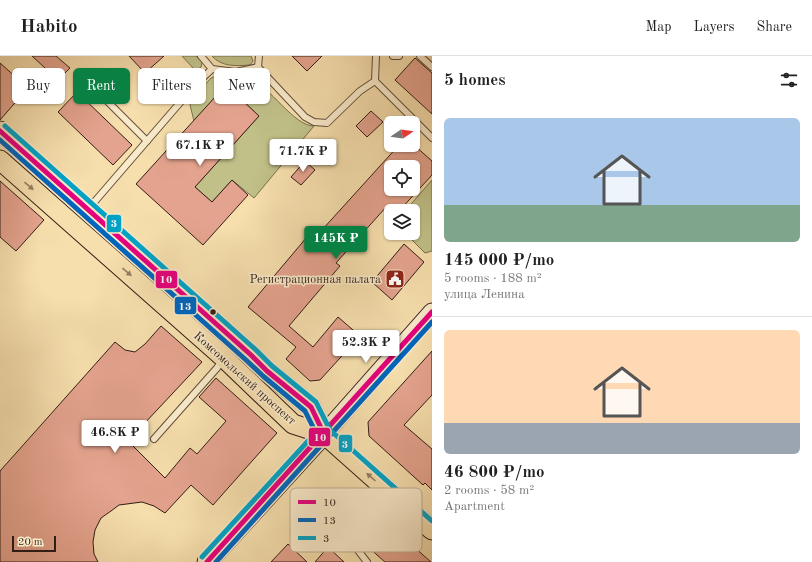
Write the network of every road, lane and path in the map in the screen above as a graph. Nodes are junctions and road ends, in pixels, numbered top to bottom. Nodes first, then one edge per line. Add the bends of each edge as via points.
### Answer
1 (202, 56) edge
2 (259, 56) edge
3 (376, 56) edge
4 (393, 56) edge
5 (399, 56) edge
6 (420, 56) edge
7 (258, 67) junction
8 (432, 67) edge
9 (212, 68) junction
10 (375, 81) junction
11 (110, 104) edge
12 (0, 131) edge
13 (432, 138) edge
14 (147, 141) junction
15 (0, 160) edge
16 (87, 210) junction
17 (432, 313) edge
18 (224, 358) junction
19 (324, 434) junction
20 (154, 439) dead end
21 (384, 488) edge
22 (422, 521) edge
23 (432, 530) edge
24 (359, 552) edge
25 (207, 562) edge
26 (367, 562) edge

1 - 9 lane
2 - 7 lane
3 - 10 lane
4 - 5 lane
6 - 8 lane
7 - 9 lane via 236,72
7 - 10 lane via 305,117 314,122 327,123 360,91
9 - 14 lane
10 - 13 lane
11 - 14 lane
12 - 16 main road, Комсомольский проспект
14 - 16 lane
15 -> 18 main road, Комсомольский проспект
16 - 19 main road, Комсомольский проспект via 311,407
17 - 19 main road
18 - 19 main road, Комсомольский проспект via 293,424
18 - 20 lane
21 -> 19 main road
19 - 25 main road
22 - 23 main road
24 - 26 lane

